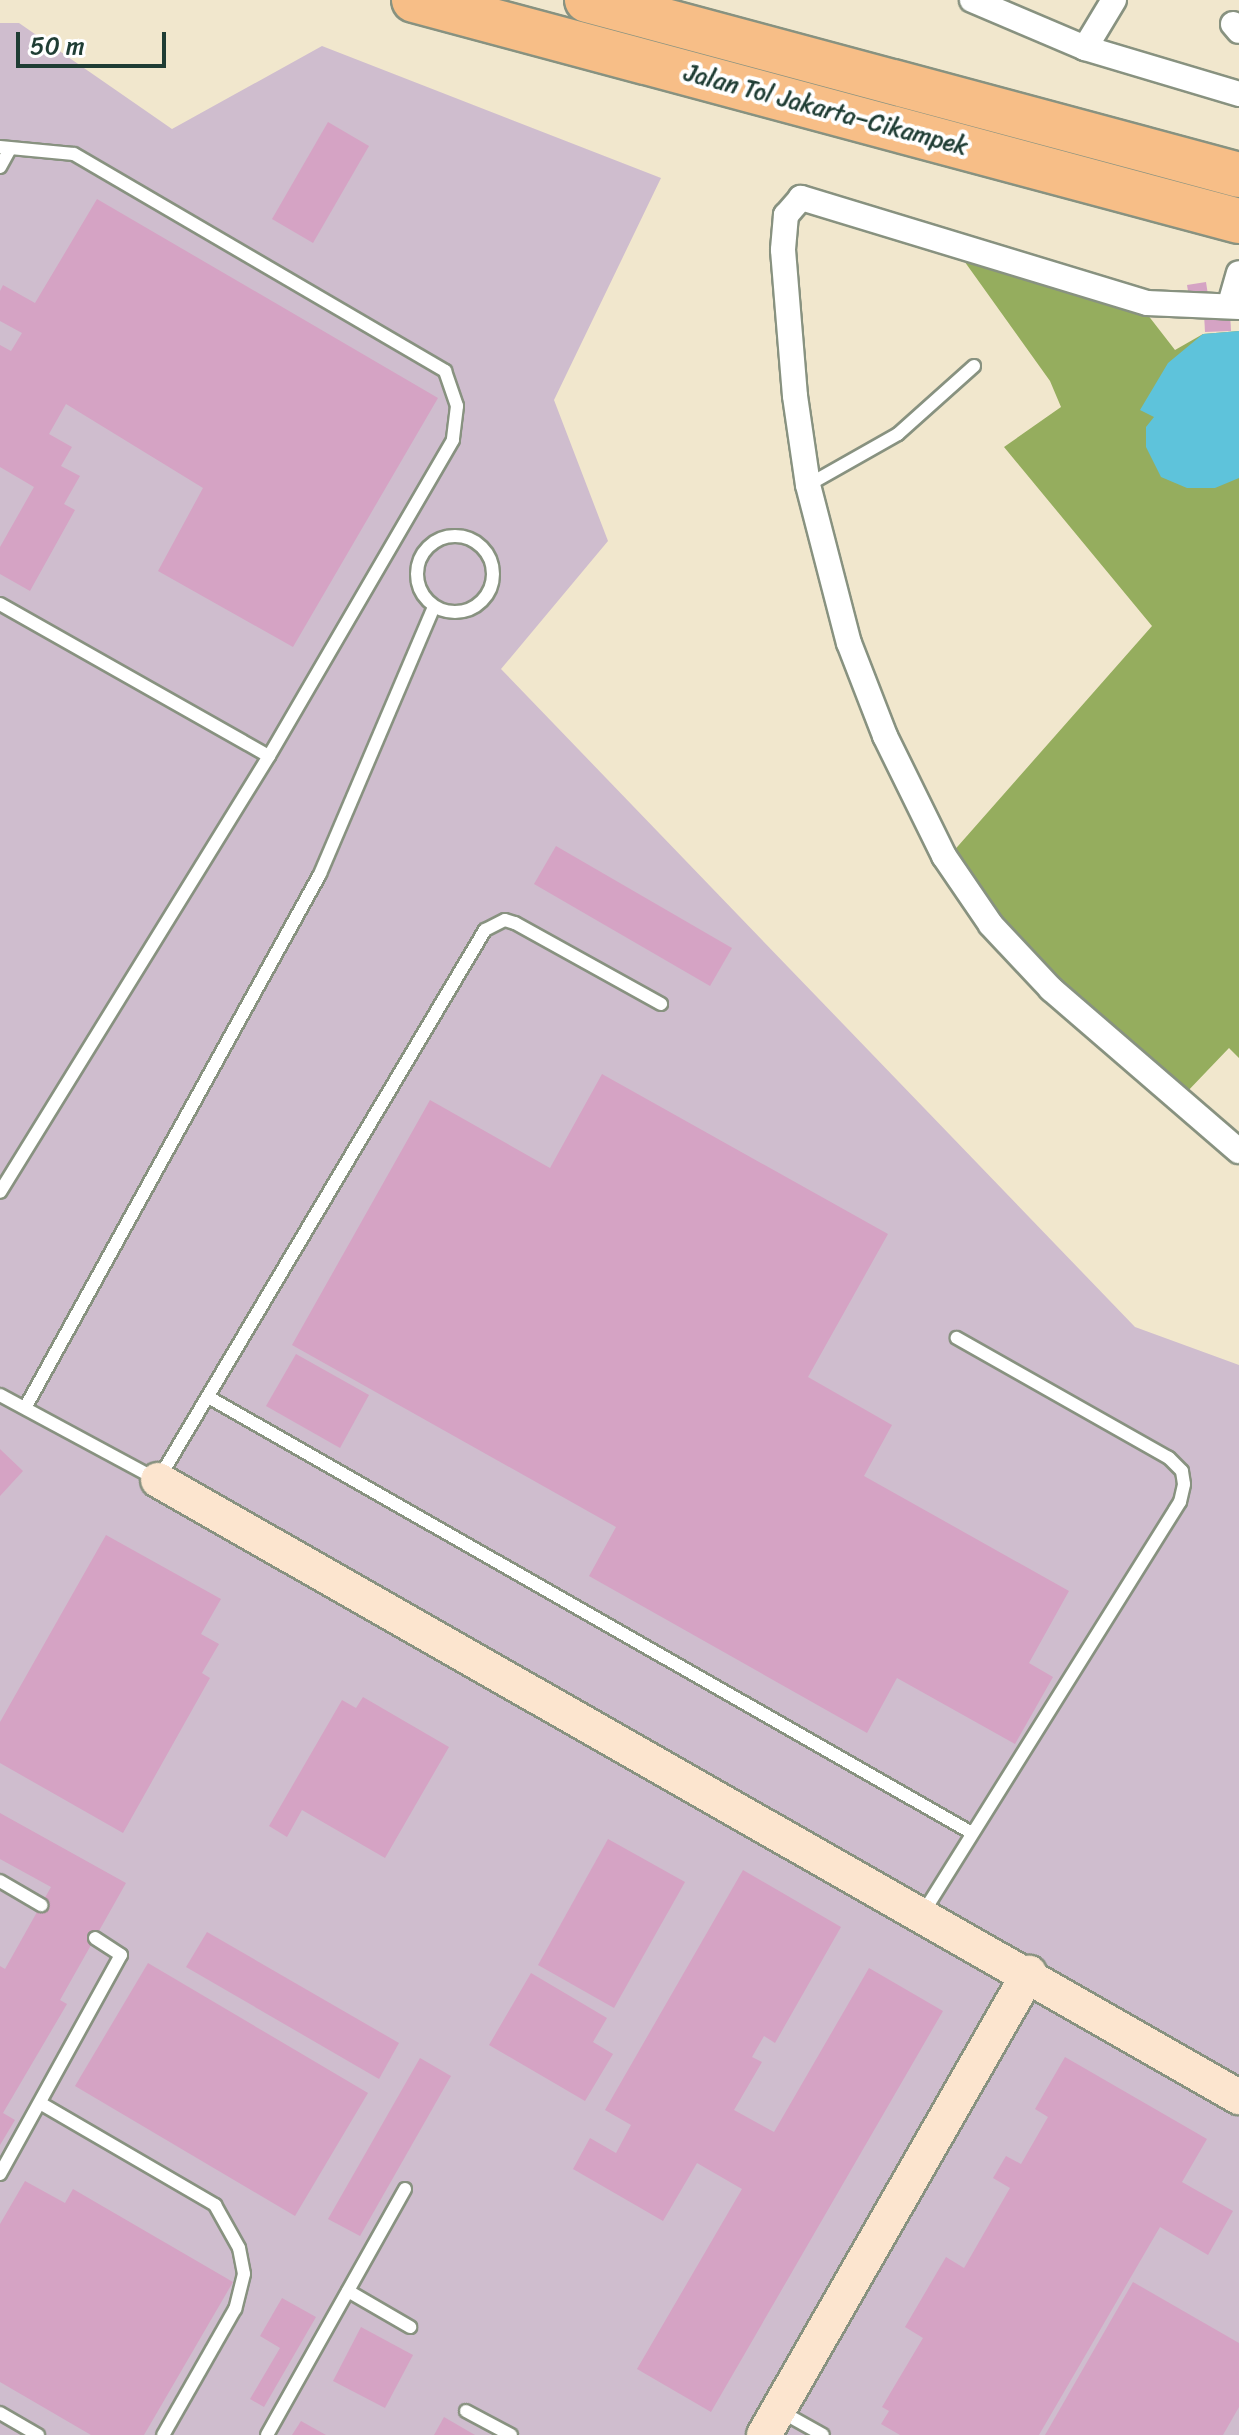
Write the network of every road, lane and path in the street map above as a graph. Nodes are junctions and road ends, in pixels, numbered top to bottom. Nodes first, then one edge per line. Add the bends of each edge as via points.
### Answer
1 (414, 0) edge
2 (587, 0) edge
3 (972, 0) edge
4 (1114, 0) edge
5 (1085, 48) junction
6 (1239, 94) edge
7 (5, 148) edge
8 (0, 167) edge
9 (1239, 175) edge
10 (1239, 221) edge
11 (1239, 273) edge
12 (1235, 306) edge
13 (974, 366) dead end
14 (808, 485) junction
15 (0, 604) edge
16 (434, 607) junction
17 (269, 756) junction
18 (661, 1004) dead end
19 (1239, 1151) edge
20 (0, 1192) edge
21 (957, 1338) dead end
22 (0, 1395) edge
23 (210, 1398) junction
24 (25, 1408) junction
25 (158, 1480) junction
26 (972, 1833) junction
27 (0, 1881) edge
28 (41, 1905) dead end
29 (921, 1916) junction
30 (95, 1938) dead end
31 (1029, 1973) junction
32 (1239, 2097) edge
33 (40, 2103) junction
34 (0, 2174) edge
35 (405, 2189) dead end
36 (348, 2291) junction
37 (410, 2327) dead end
38 (466, 2411) dead end
39 (0, 2413) edge
40 (771, 2422) edge
41 (38, 2435) edge
42 (163, 2435) edge
43 (267, 2435) edge
44 (511, 2435) edge
45 (823, 2435) edge

1 - 10 highway, Jalan Tol Jakarta–Cikampek
2 - 9 highway, Jalan Tol Jakarta–Cikampek
3 - 5 street
4 - 5 street
5 - 6 street
7 - 8 lane
7 - 17 lane via 74,154 445,371 457,406 453,440
11 - 12 street
12 - 14 street via 1147,303 801,198 786,215 783,250
13 - 14 lane via 898,434
14 - 19 street via 854,656 885,736 957,877 991,925 1051,989
15 - 17 lane
16 - 16 lane via 419,589 422,555 450,536 474,541 491,561 491,588 461,613
16 - 24 lane via 320,874
17 - 20 lane
18 - 23 lane via 515,923 505,920 485,930
21 - 26 lane via 1169,1458 1182,1471 1184,1484 1180,1502
22 - 24 lane
23 - 25 lane
23 - 26 lane
24 - 25 lane
25 - 29 street
26 - 29 lane
27 - 28 lane
29 - 31 street
30 - 33 lane via 121,1955
31 - 32 street
31 - 40 street
33 - 34 lane
33 - 42 lane via 215,2205 239,2248 244,2274 235,2309
35 - 36 lane
36 - 37 lane
36 - 43 lane
38 - 44 lane
39 - 41 lane
40 - 45 lane

